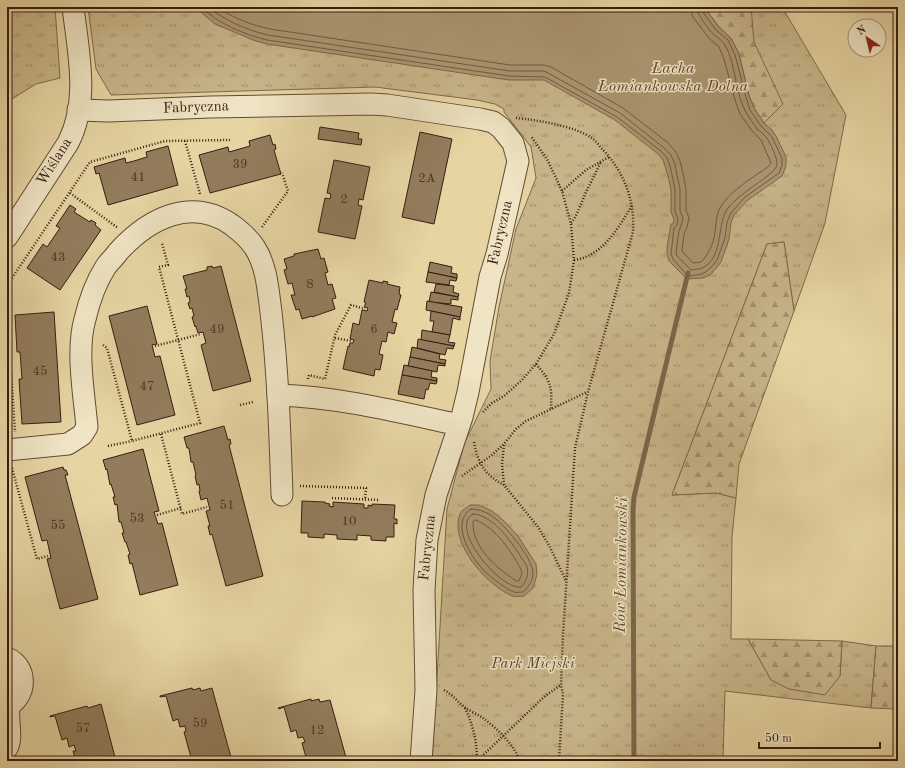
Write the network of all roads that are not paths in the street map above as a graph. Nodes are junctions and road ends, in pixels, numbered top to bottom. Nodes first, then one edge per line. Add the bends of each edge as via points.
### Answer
1 (73, 7) edge
2 (78, 110) junction
3 (7, 237) edge
4 (278, 395) junction
5 (466, 431) junction
6 (11, 449) edge
7 (290, 491) road end
8 (8, 656) edge
9 (8, 706) edge
10 (7, 748) edge
11 (421, 761) edge

1 - 2 street, Wiślana via 81,80
2 - 3 street, Wiślana via 75,130 68,143
2 - 5 street, Fabryczna via 371,104 480,119 493,122 501,128 513,143 518,161 490,277 468,392
4 - 5 street via 355,402
4 - 6 street via 267,281 264,266 255,247 241,232 222,218 200,211 172,214 150,225 128,241 105,268 93,293 84,320 81,350 87,427 82,435 68,444
4 - 7 street
5 - 11 street, Fabryczna via 441,478 427,540 424,570 426,690
8 - 9 street via 22,674 23,684 16,701
9 - 10 street via 10,743

